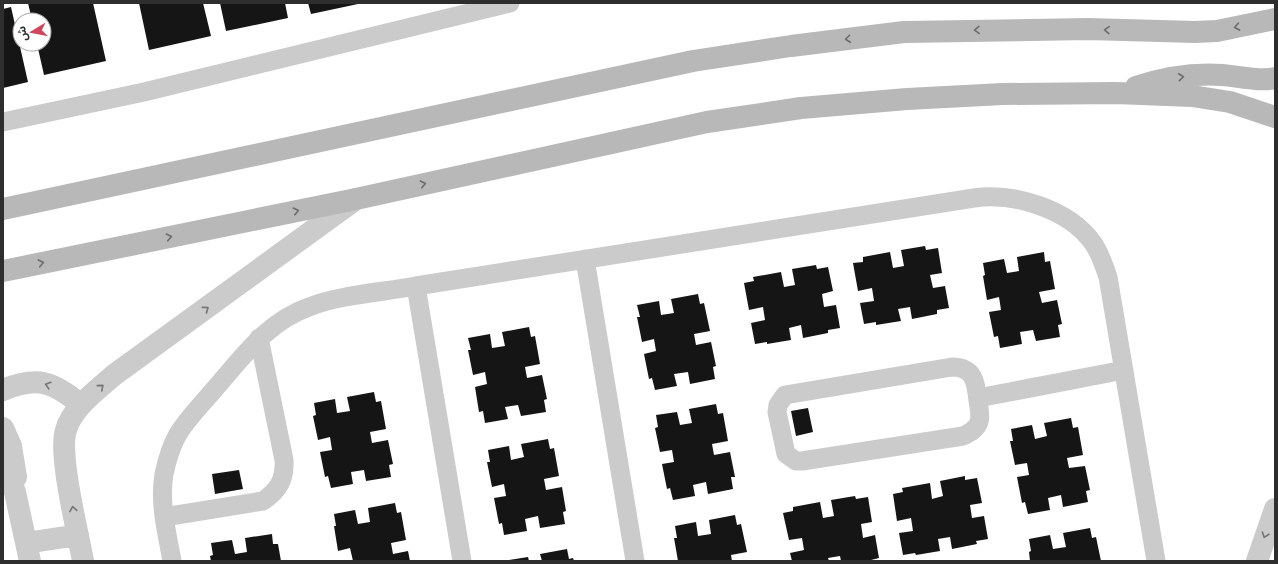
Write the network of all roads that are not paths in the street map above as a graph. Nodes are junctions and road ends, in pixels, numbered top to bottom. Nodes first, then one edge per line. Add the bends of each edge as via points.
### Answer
1 (510, 3) edge
2 (1273, 21) edge
3 (1275, 78) edge
4 (1116, 93) junction
5 (1275, 117) edge
6 (3, 122) edge
7 (356, 199) junction
8 (3, 209) edge
9 (585, 259) junction
10 (3, 271) edge
11 (416, 286) junction
12 (259, 338) junction
13 (1124, 370) junction
14 (3, 390) edge
15 (978, 398) junction
16 (81, 405) junction
17 (3, 428) edge
18 (3, 461) edge
19 (15, 492) junction
20 (1275, 509) edge
21 (164, 517) junction
22 (78, 535) junction
23 (28, 552) edge
24 (83, 561) edge
25 (172, 561) edge
26 (462, 561) edge
27 (635, 561) edge
28 (1156, 561) edge
29 (1257, 561) edge

1 - 6 street via 152,90
2 -> 8 main road via 1217,31 1195,32 1088,29 904,32 776,48 693,61
4 -> 3 main road via 1149,83 1195,76
4 - 5 main road via 1192,96 1230,102
7 -> 4 main road via 707,122 801,108 1003,94
10 -> 7 main road
16 -> 7 street via 114,375
9 - 11 street
9 - 13 street via 987,196 1013,197 1026,200 1065,218 1093,243 1108,277
9 - 27 street
11 - 12 street via 310,306 280,321
11 - 26 street
12 - 21 street via 190,417 178,435 169,454 164,475
12 - 21 street via 284,460 285,472 281,484 263,501
13 - 15 street
13 - 28 street
16 -> 14 street via 64,390 43,383 21,383
15 - 15 street via 979,422 963,436 802,461 796,461 786,454 777,412 780,400 791,393 952,367 965,369 971,373 975,379
22 -> 16 street via 64,454 66,430
17 - 19 street via 11,446 16,468
18 - 19 street
19 - 23 street
20 -> 29 street
21 - 25 street
22 - 23 street
22 - 24 street

